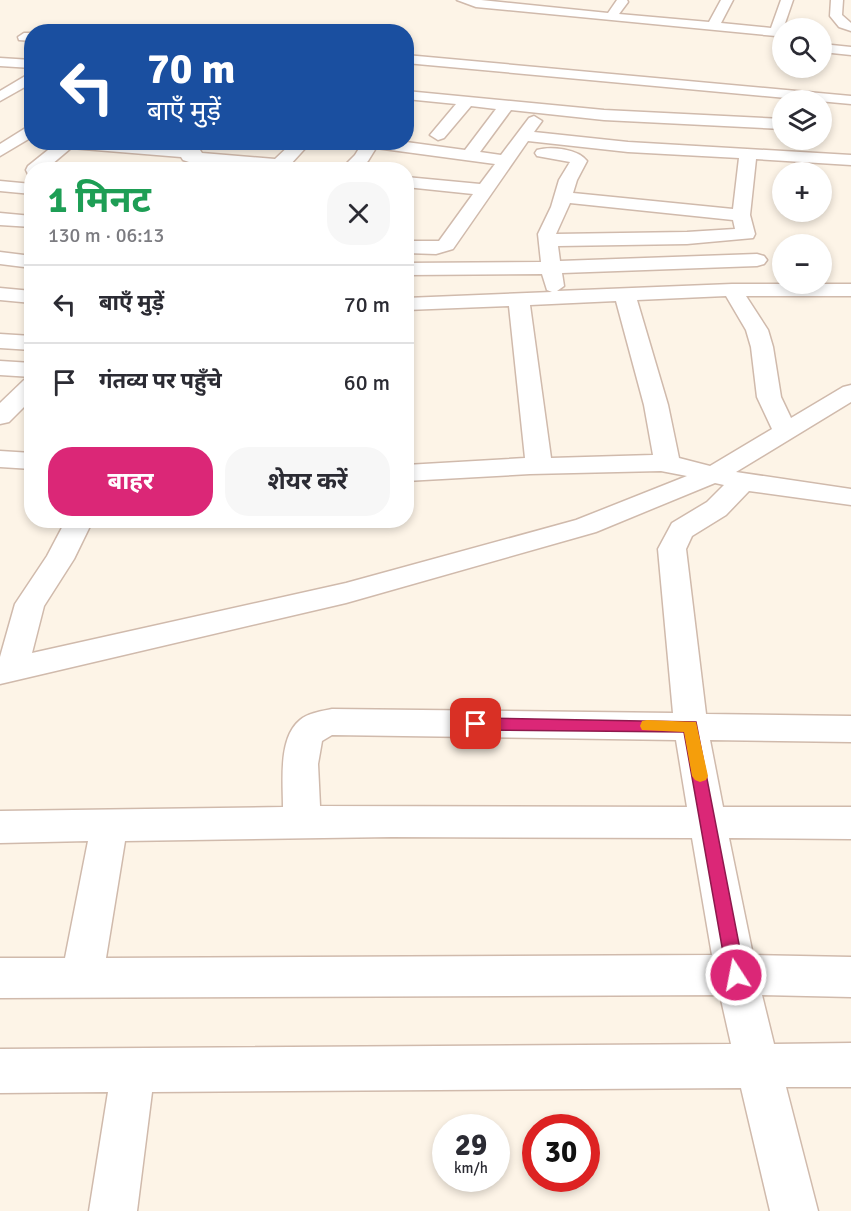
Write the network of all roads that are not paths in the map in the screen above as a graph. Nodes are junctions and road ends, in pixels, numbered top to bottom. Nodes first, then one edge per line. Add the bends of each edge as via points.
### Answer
1 (463, 0) edge
2 (581, 0) edge
3 (623, 0) edge
4 (727, 0) edge
5 (786, 0) edge
6 (837, 0) edge
7 (516, 4) edge
8 (662, 10) dead end
9 (569, 13) junction
10 (611, 17) junction
11 (783, 18) edge
12 (653, 21) junction
13 (713, 26) junction
14 (851, 27) edge
15 (772, 37) edge
16 (832, 49) edge
17 (851, 51) edge
18 (414, 60) edge
19 (0, 62) edge
20 (439, 62) junction
21 (24, 64) edge
22 (566, 73) junction
23 (24, 81) edge
24 (0, 84) edge
25 (18, 85) junction
26 (484, 87) dead end
27 (414, 92) edge
28 (772, 94) edge
29 (0, 97) edge
30 (414, 98) edge
31 (832, 99) edge
32 (851, 100) edge
33 (470, 102) junction
34 (654, 102) dead end
35 (506, 106) junction
36 (772, 112) edge
37 (429, 117) dead end
38 (451, 119) junction
39 (772, 125) edge
40 (414, 132) edge
41 (438, 135) junction
42 (524, 136) junction
43 (647, 136) dead end
44 (482, 139) junction
45 (24, 140) edge
46 (414, 148) edge
47 (54, 150) edge
48 (146, 150) edge
49 (201, 150) edge
50 (295, 150) edge
51 (366, 150) edge
52 (807, 150) edge
53 (0, 151) edge
54 (748, 153) junction
55 (191, 155) junction
56 (470, 155) junction
57 (808, 157) junction
58 (851, 160) edge
59 (42, 162) edge
60 (184, 162) edge
61 (257, 162) edge
62 (280, 162) edge
63 (357, 162) edge
64 (24, 176) edge
65 (414, 183) edge
66 (6, 186) edge
67 (24, 188) edge
68 (565, 189) junction
69 (487, 190) junction
70 (742, 207) junction
71 (0, 219) edge
72 (24, 221) edge
73 (746, 234) junction
74 (548, 240) junction
75 (414, 247) edge
76 (0, 258) edge
77 (757, 260) junction
78 (24, 261) edge
79 (552, 268) junction
80 (414, 269) edge
81 (732, 290) junction
82 (769, 290) junction
83 (851, 290) edge
84 (0, 294) edge
85 (625, 295) junction
86 (24, 296) edge
87 (555, 298) junction
88 (519, 300) junction
89 (414, 304) edge
90 (0, 341) edge
91 (24, 342) edge
92 (0, 368) edge
93 (24, 370) edge
94 (18, 392) edge
95 (851, 392) edge
96 (0, 417) edge
97 (786, 433) junction
98 (0, 459) edge
99 (24, 460) edge
100 (667, 464) junction
101 (539, 465) junction
102 (414, 473) edge
103 (714, 474) junction
104 (743, 482) junction
105 (851, 497) edge
106 (76, 528) edge
107 (7, 671) edge
108 (691, 726) junction
109 (851, 729) edge
110 (707, 821) junction
111 (302, 822) junction
112 (851, 823) edge
113 (109, 825) junction
114 (0, 827) edge
115 (736, 975) junction
116 (82, 976) junction
117 (851, 977) edge
118 (0, 978) edge
119 (851, 1065) edge
120 (758, 1066) junction
121 (0, 1071) edge
122 (133, 1071) junction
123 (113, 1211) edge
124 (794, 1211) edge

1 - 7 street
2 - 9 street
3 - 10 street
4 - 13 street
5 - 11 street
6 - 14 street via 836,16
7 - 9 street
8 - 12 street
9 - 10 street
10 - 12 street
12 - 13 street
13 - 15 street
16 - 17 street
18 - 20 street
19 - 21 street
20 - 22 street
20 - 27 street
22 - 28 street
22 - 42 street
23 - 25 street
24 - 25 street
25 - 29 street
26 - 33 street
30 - 33 street
31 - 32 street
33 - 35 street
33 - 38 street
34 - 36 street
35 - 42 street
35 - 44 street
37 - 38 street
38 - 41 street
39 - 42 street
40 - 41 street
41 - 44 street
42 - 43 street
42 - 54 street via 628,147
42 - 56 street
42 - 68 street via 578,159
42 - 69 street
44 - 56 street
45 - 53 street
46 - 56 street
47 - 59 street
48 - 55 street
49 - 55 street
50 - 62 street
51 - 63 street
52 - 57 street
54 - 57 street
54 - 70 street
55 - 60 street
55 - 61 street
57 - 58 street
64 - 66 street
65 - 69 street
66 - 67 street
68 - 70 street
68 - 74 street via 549,227
69 - 75 street via 446,245
70 - 73 street
71 - 72 street
73 - 74 street
73 - 77 street
74 - 79 street
76 - 78 street
77 - 79 street
77 - 82 street
79 - 80 street
79 - 87 street
81 - 82 street
81 - 85 street
81 - 97 street via 757,330 769,397
82 - 83 street
84 - 86 street
85 - 87 street
85 - 100 street via 656,405
87 - 88 street
88 - 89 street
88 - 101 street
90 - 91 street
92 - 93 street
94 - 96 street
95 - 97 street
97 - 103 street
98 - 99 street
100 - 101 street
100 - 103 street
101 - 102 street
103 - 104 street
103 - 107 street via 586,526 505,550 346,593
104 - 105 street
104 - 108 street via 713,511 676,533 672,549
106 - 107 street via 30,604
108 - 109 street
108 - 110 street
108 - 111 street via 332,722 317,725 302,747
110 - 111 street
110 - 112 street
110 - 115 street
111 - 113 street
113 - 114 street
113 - 116 street
115 - 116 street
115 - 117 street
115 - 120 street
116 - 118 street
119 - 120 street
120 - 122 street
120 - 124 street
121 - 122 street
122 - 123 street

